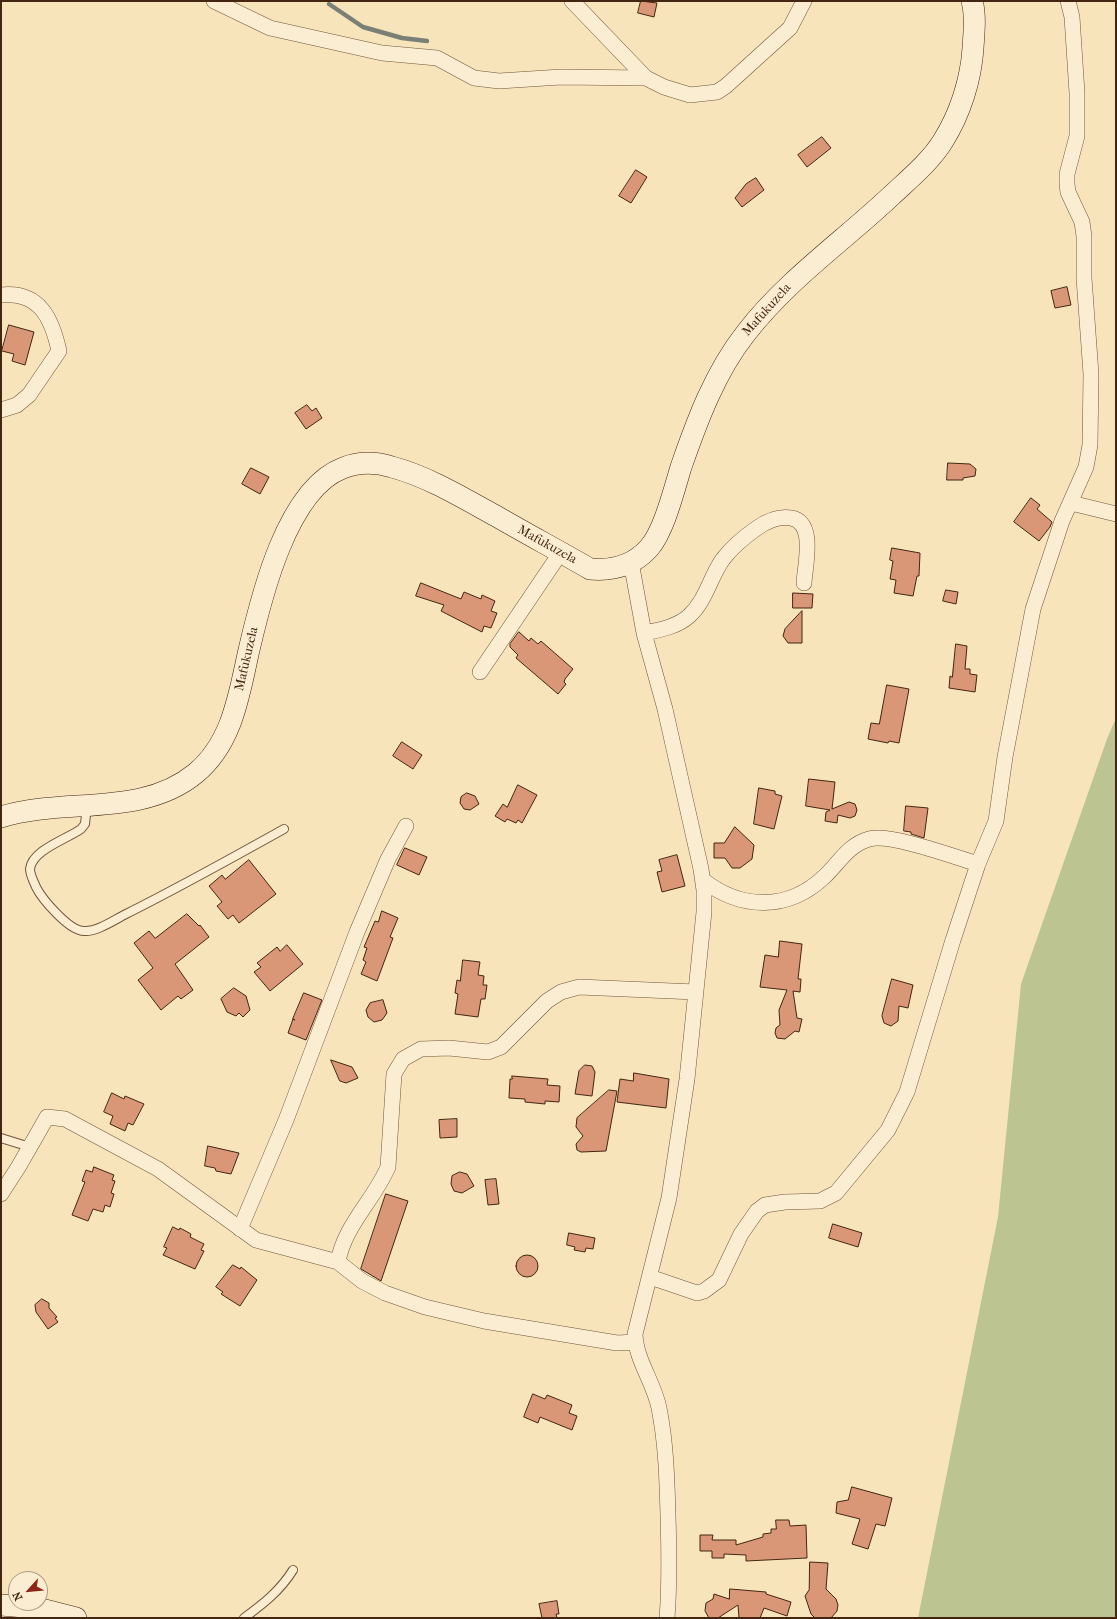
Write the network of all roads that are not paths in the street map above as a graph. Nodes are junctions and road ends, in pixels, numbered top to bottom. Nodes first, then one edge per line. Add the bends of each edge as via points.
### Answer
1 (214, 1) edge
2 (572, 1) edge
3 (804, 1) edge
4 (972, 1) edge
5 (1068, 1) edge
6 (646, 78) junction
7 (1, 295) edge
8 (1, 410) edge
9 (1070, 503) junction
10 (1116, 514) edge
11 (561, 552) junction
12 (631, 562) junction
13 (804, 583) dead end
14 (644, 633) junction
15 (480, 672) dead end
16 (87, 804) junction
17 (1, 817) edge
18 (406, 826) dead end
19 (284, 829) dead end
20 (978, 864) junction
21 (703, 880) junction
22 (696, 992) junction
23 (1, 1138) edge
24 (30, 1147) junction
25 (1, 1194) edge
26 (240, 1229) junction
27 (338, 1262) junction
28 (650, 1277) junction
29 (636, 1342) junction
30 (293, 1570) dead end
31 (1, 1605) edge
32 (76, 1618) edge
33 (244, 1618) edge
34 (667, 1618) edge

1 - 6 street via 270,28 382,53 437,58 474,78 500,81 561,77
2 - 6 street
3 - 6 street via 790,28 768,50 717,92 690,95
4 - 12 main road, Mafukuzela via 972,65 957,114 943,141 925,164 894,194 792,281 738,343 714,386 693,434 660,529 650,547
5 - 9 street via 1072,17 1077,136 1067,174 1067,184 1068,192 1082,222 1084,236 1092,415 1086,467
7 - 8 street via 28,298 40,306 56,335 59,351 29,395 17,405
9 - 10 street
9 - 20 street via 1033,609 1005,757 996,821
11 - 12 main road, Mafukuzela via 590,569 606,570
11 - 15 street
11 - 16 main road, Mafukuzela via 423,478 391,466 370,464 341,468 321,482 303,501 287,530 257,612 234,713 219,748 195,774 159,794 124,802
12 - 14 street
13 - 14 street via 808,537 796,518 783,516 741,538 723,560 689,616 662,629
14 - 21 street via 665,708
16 - 17 main road, Mafukuzela
16 - 19 lane via 85,824 44,850 34,860 30,871 37,889 53,908 72,927 83,932 99,927 183,886
18 - 26 street via 388,859 357,932 286,1120
20 - 21 street via 897,840 871,838 844,853 824,877 799,896 774,902 749,902 730,897
20 - 28 street via 907,1092 888,1130 836,1193 820,1201 785,1202 765,1206 757,1211 741,1234 719,1280 711,1287 697,1293
21 - 22 street via 704,912
22 - 27 street via 579,987 561,992 547,1001 501,1047 488,1052 449,1048 421,1049 403,1059 394,1074 388,1167 352,1227 340,1251
22 - 28 street via 687,1080 669,1198
23 - 24 lane
24 - 25 street
24 - 26 street via 47,1117 65,1119 158,1169
26 - 27 street via 256,1240
27 - 29 street via 362,1281 385,1293 425,1307 484,1321 617,1343
28 - 29 street via 635,1334
29 - 34 street via 640,1361 659,1407 664,1437 670,1580
30 - 33 lane via 274,1594
31 - 32 main road via 37,1608

